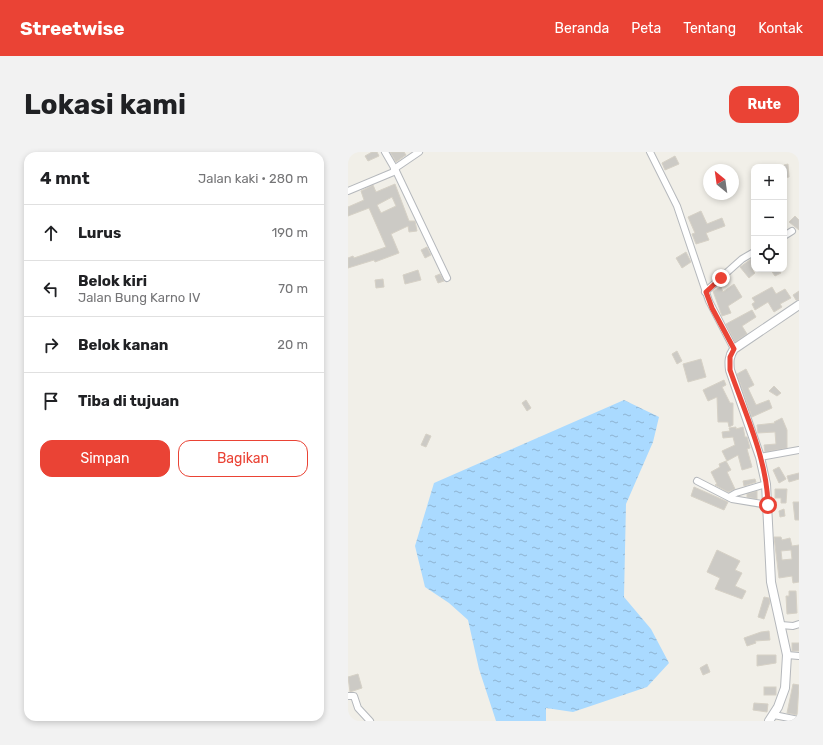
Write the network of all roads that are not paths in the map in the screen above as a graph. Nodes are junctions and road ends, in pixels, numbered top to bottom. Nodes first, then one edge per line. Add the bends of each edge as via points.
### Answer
1 (385, 152) edge
2 (419, 152) edge
3 (650, 152) edge
4 (395, 170) junction
5 (348, 191) edge
6 (792, 231) dead end
7 (787, 234) edge
8 (751, 254) edge
9 (447, 278) dead end
10 (706, 292) junction
11 (799, 305) edge
12 (734, 349) junction
13 (799, 450) edge
14 (760, 457) junction
15 (697, 481) dead end
16 (766, 484) junction
17 (729, 497) junction
18 (768, 505) junction
19 (799, 624) edge
20 (781, 625) junction
21 (787, 655) junction
22 (799, 656) edge
23 (348, 696) edge
24 (772, 718) edge
25 (799, 720) edge
26 (370, 721) edge

1 - 4 street
2 - 4 street
3 - 10 street via 677,206
4 - 5 street
4 - 9 street
6 - 7 street
8 - 10 street
10 - 12 street
11 - 12 street
12 - 14 street via 730,357 730,370
13 - 14 street
14 - 16 street
15 - 17 street
16 - 17 street
16 - 18 street
17 - 18 street
18 - 20 street via 771,582
19 - 20 street
20 - 21 street
21 - 22 street
21 - 24 street via 785,688
23 - 26 street via 354,696 358,708
24 - 25 street

